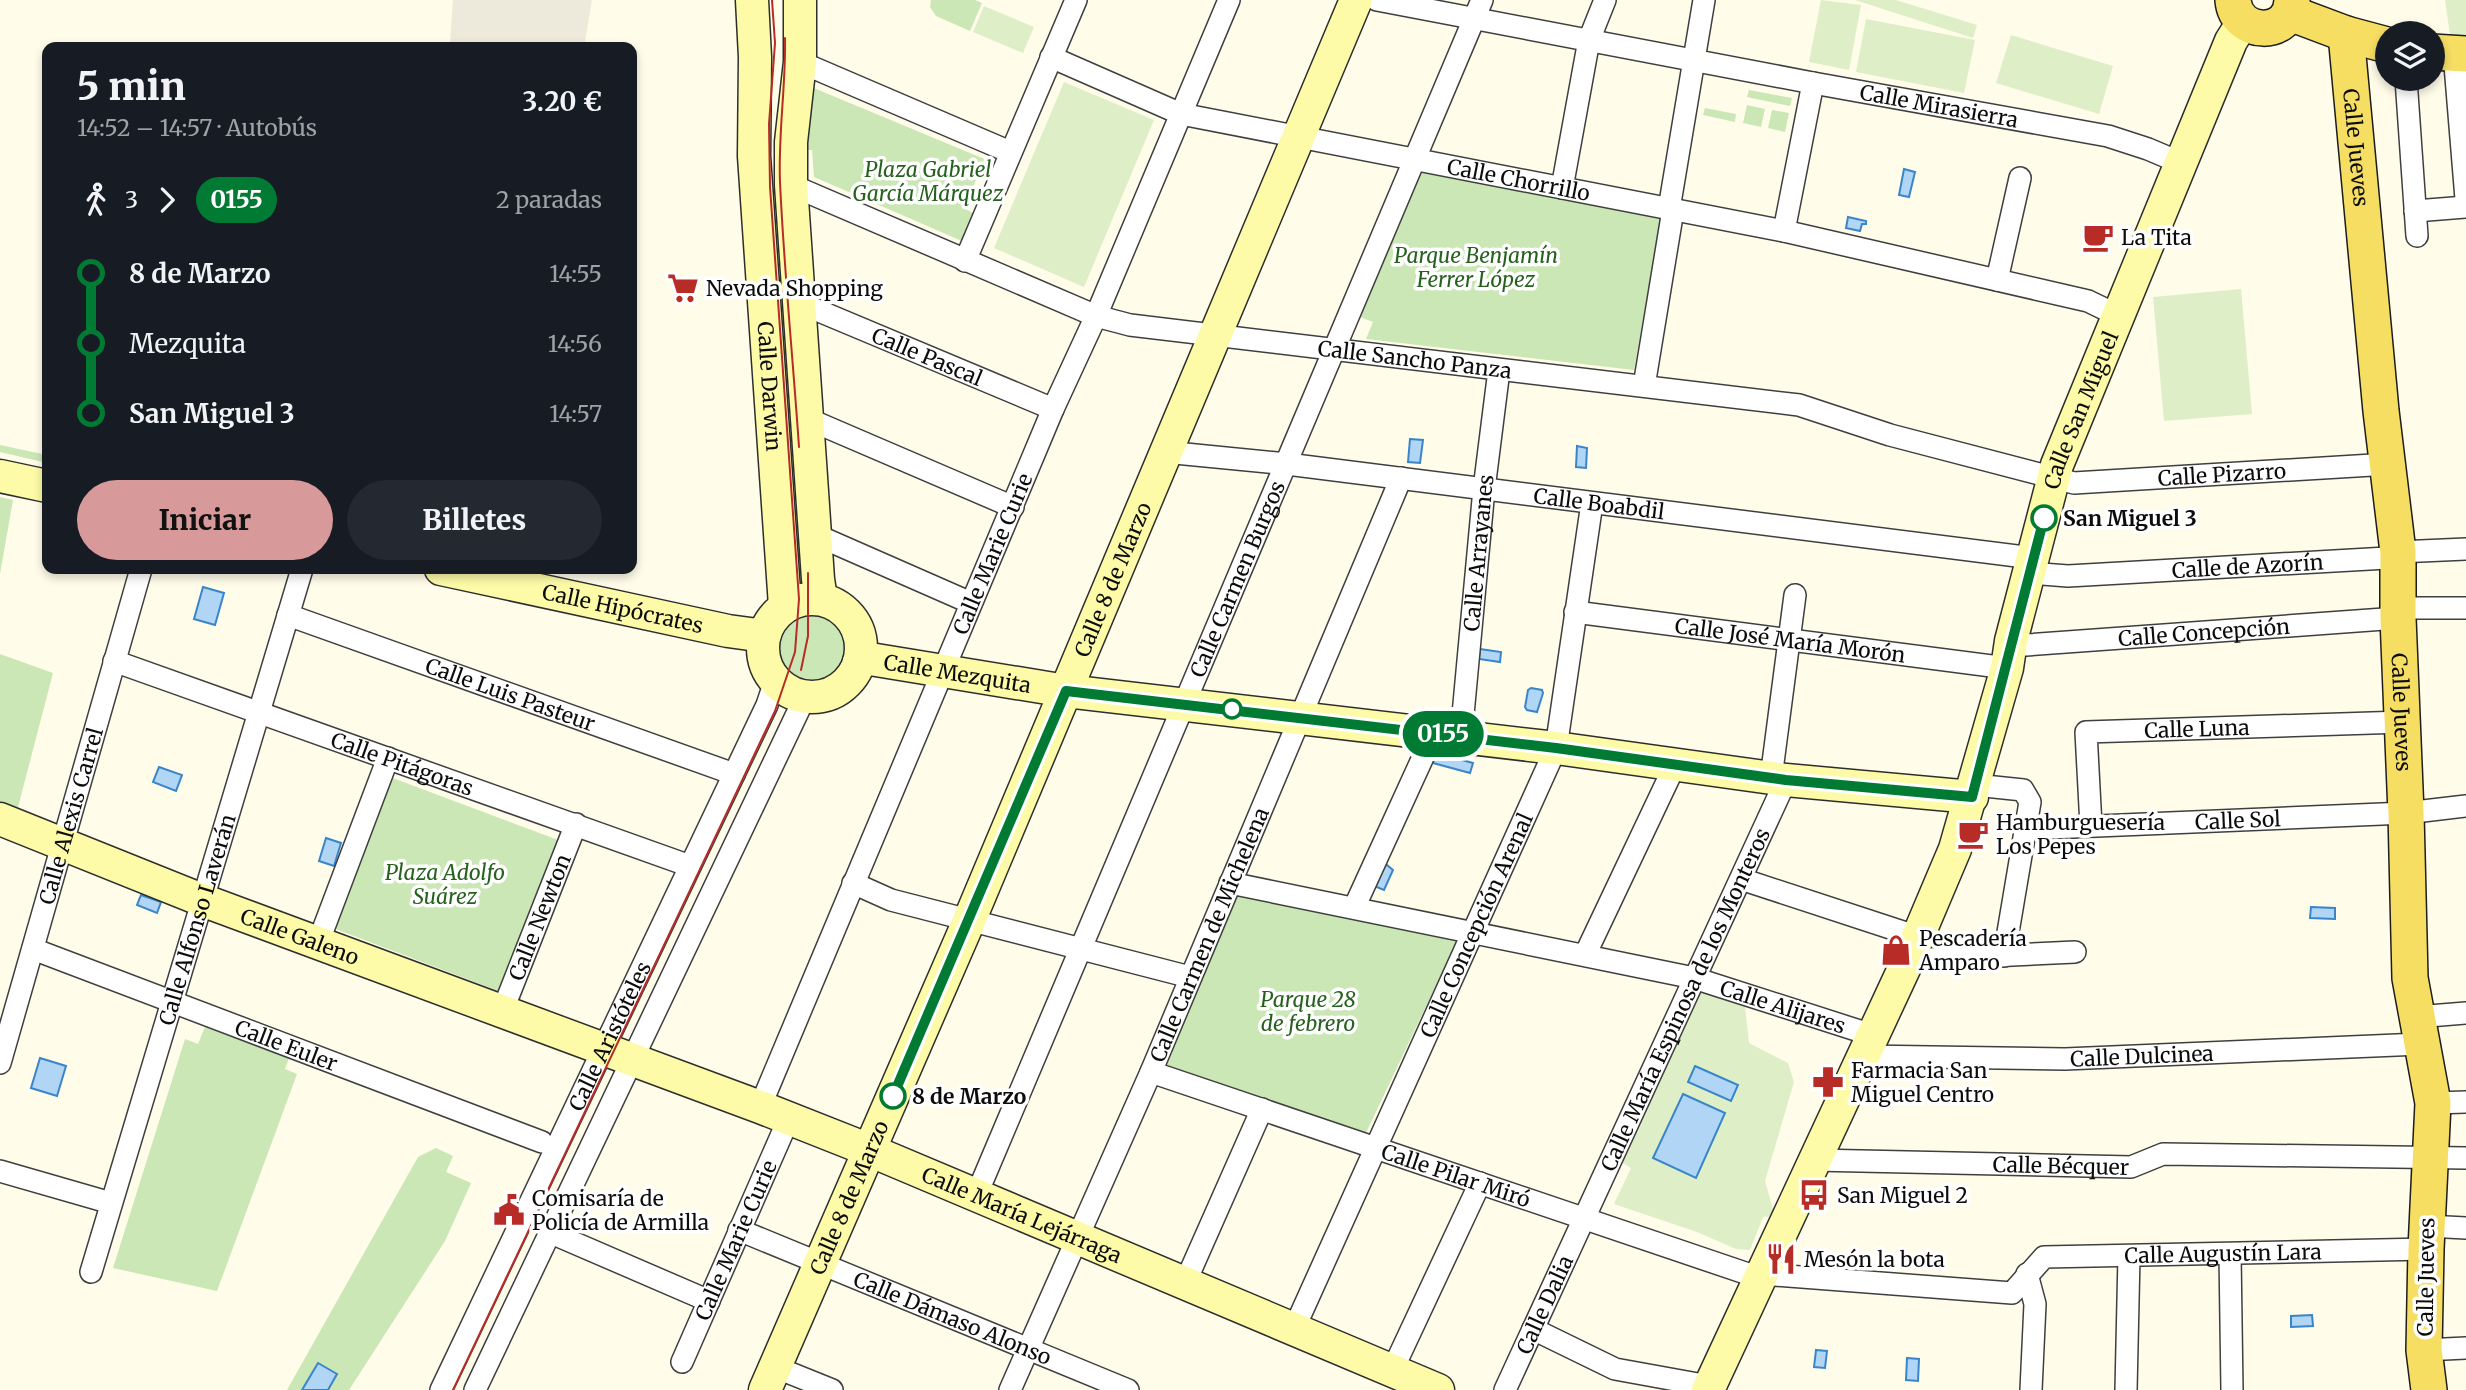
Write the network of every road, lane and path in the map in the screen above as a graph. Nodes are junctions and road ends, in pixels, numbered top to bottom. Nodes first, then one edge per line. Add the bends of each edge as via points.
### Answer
1 (752, 0) edge
2 (800, 0) edge
3 (1076, 0) edge
4 (1229, 0) edge
5 (1356, 0) edge
6 (1377, 0) edge
7 (1605, 0) edge
8 (1704, 0) edge
9 (2291, 6) edge
10 (1478, 9) edge
11 (2238, 11) edge
12 (2346, 34) junction
13 (1588, 40) junction
14 (2375, 42) edge
15 (2451, 53) edge
16 (1051, 57) junction
17 (1693, 60) junction
18 (800, 62) junction
19 (1813, 83) junction
20 (2407, 91) edge
21 (1181, 114) junction
22 (1298, 136) junction
23 (1010, 152) junction
24 (1416, 159) junction
25 (2181, 163) junction
26 (2021, 178) dead end
27 (791, 185) junction
28 (1562, 188) junction
29 (2466, 199) edge
30 (2466, 208) edge
31 (1671, 209) junction
32 (2415, 211) junction
33 (1784, 231) junction
34 (2417, 236) dead end
35 (965, 261) junction
36 (1997, 279) junction
37 (800, 303) junction
38 (2117, 315) junction
39 (1096, 316) junction
40 (1213, 336) junction
41 (1336, 350) junction
42 (1499, 370) junction
43 (1644, 386) junction
44 (1054, 409) junction
45 (808, 419) junction
46 (1167, 449) junction
47 (1287, 464) junction
48 (2389, 464) junction
49 (0, 476) edge
50 (1401, 478) junction
51 (2054, 480) junction
52 (42, 485) edge
53 (1485, 489) junction
54 (1592, 503) junction
55 (1013, 507) junction
56 (816, 535) junction
57 (2466, 549) edge
58 (2398, 552) junction
59 (2031, 566) junction
60 (140, 574) edge
61 (300, 574) edge
62 (464, 574) edge
63 (1795, 595) dead end
64 (821, 599) junction
65 (971, 603) junction
66 (785, 606) junction
67 (2466, 608) edge
68 (1575, 612) junction
69 (2398, 613) junction
70 (288, 615) junction
71 (764, 636) junction
72 (1790, 638) junction
73 (2009, 654) junction
74 (114, 661) junction
75 (859, 662) junction
76 (943, 672) junction
77 (775, 681) junction
78 (1066, 691) junction
79 (805, 697) junction
80 (1185, 704) junction
81 (259, 713) junction
82 (1299, 717) junction
83 (2403, 722) junction
84 (1448, 735) junction
85 (1556, 748) junction
86 (388, 758) junction
87 (1675, 765) junction
88 (734, 774) junction
89 (1778, 779) junction
90 (1973, 791) junction
91 (2466, 806) edge
92 (2406, 813) junction
93 (0, 819) edge
94 (576, 824) junction
95 (2091, 826) junction
96 (2026, 829) junction
97 (62, 843) junction
98 (690, 866) junction
99 (1741, 878) junction
100 (853, 883) junction
101 (1230, 883) junction
102 (202, 900) junction
103 (1354, 908) junction
104 (969, 921) junction
105 (1472, 932) junction
106 (318, 943) junction
107 (1913, 948) junction
108 (33, 949) junction
109 (1081, 949) junction
110 (2074, 952) dead end
111 (1585, 955) junction
112 (2004, 956) junction
113 (1190, 977) junction
114 (1694, 978) junction
115 (172, 1002) junction
116 (502, 1012) junction
117 (2466, 1013) edge
118 (2418, 1030) junction
119 (1867, 1045) junction
120 (602, 1050) junction
121 (631, 1060) junction
122 (0, 1063) edge
123 (1151, 1072) junction
124 (2449, 1103) edge
125 (760, 1107) junction
126 (1262, 1109) junction
127 (789, 1118) junction
128 (542, 1142) dead end
129 (1376, 1147) junction
130 (869, 1150) junction
131 (2429, 1158) junction
132 (2466, 1158) edge
133 (1814, 1160) junction
134 (0, 1171) edge
135 (1480, 1183) junction
136 (976, 1196) junction
137 (111, 1203) junction
138 (1585, 1219) junction
139 (2466, 1228) edge
140 (739, 1230) junction
141 (553, 1233) junction
142 (1077, 1238) junction
143 (2427, 1238) junction
144 (2230, 1254) junction
145 (2129, 1256) junction
146 (820, 1263) junction
147 (91, 1272) dead end
148 (2027, 1273) junction
149 (1761, 1276) junction
150 (1185, 1283) junction
151 (709, 1301) junction
152 (1294, 1329) junction
153 (1533, 1329) junction
154 (1028, 1348) junction
155 (2466, 1348) edge
156 (2424, 1350) junction
157 (682, 1362) dead end
158 (1392, 1371) junction
159 (770, 1378) edge
160 (1708, 1388) edge
161 (441, 1390) edge
162 (475, 1390) edge
163 (832, 1390) edge
164 (1010, 1390) edge
165 (1128, 1390) edge
166 (1438, 1390) edge
167 (1505, 1390) edge
168 (2032, 1390) edge
169 (2126, 1390) edge
170 (2232, 1390) edge
171 (2429, 1390) edge

1 - 66 street, Calle Darwin via 754,156
2 - 18 street, Calle Darwin
3 - 16 street
4 - 21 street, Calle Marie Curie
5 - 22 street, Calle 8 de Marzo
6 - 10 street, Calle Mirasierra
7 - 13 street
8 - 17 street
9 - 11 main road via 2282,22 2271,28 2255,28
9 - 12 main road
10 - 13 street, Calle Mirasierra
10 - 24 street, Calle Carmen Burgos
11 - 25 street, Calle San Miguel via 2231,41
12 - 14 main road
12 - 48 main road, Calle Jueves
13 - 17 street, Calle Mirasierra
13 - 28 street
15 - 29 street
16 - 21 street, Calle Chorrillo
16 - 23 street
17 - 19 street, Calle Mirasierra
17 - 31 street
18 - 23 street
18 - 27 street, Calle Darwin
19 - 25 street, Calle Mirasierra via 2108,136
19 - 33 street
20 - 32 street
21 - 22 street, Calle Chorrillo
21 - 39 street, Calle Marie Curie
22 - 24 street, Calle Chorrillo
22 - 40 street, Calle 8 de Marzo
23 - 35 street
24 - 28 street, Calle Chorrillo
24 - 41 street, Calle Carmen Burgos
25 - 38 street, Calle San Miguel
26 - 36 street
27 - 35 street, Calle Sancho Panza
27 - 37 street, Calle Darwin
28 - 31 street, Calle Chorrillo
30 - 32 street
31 - 33 street, Calle Chorrillo
31 - 43 street
32 - 34 street
33 - 36 street, Calle Chorrillo
35 - 39 street, Calle Sancho Panza
36 - 38 street, Calle Chorrillo via 2088,301
37 - 44 street, Calle Pascal
37 - 45 street, Calle Darwin
38 - 51 street, Calle San Miguel
39 - 40 street, Calle Sancho Panza via 1130,326
39 - 44 street, Calle Marie Curie
40 - 41 street, Calle Sancho Panza
40 - 46 street, Calle 8 de Marzo
41 - 42 street, Calle Sancho Panza
41 - 47 street, Calle Carmen Burgos
42 - 43 street, Calle Sancho Panza
42 - 53 street, Calle Arrayanes
43 - 51 street, Calle Sancho Panza via 1798,405
44 - 55 street, Calle Marie Curie
45 - 55 street
45 - 56 street, Calle Darwin
46 - 47 street, Calle Boabdil
46 - 78 street, Calle 8 de Marzo
47 - 50 street, Calle Boabdil
47 - 80 street, Calle Carmen Burgos
48 - 51 street, Calle Pizarro via 2074,483
48 - 58 main road, Calle Jueves
49 - 52 street
50 - 53 street, Calle Boabdil
50 - 82 street, Calle Carmen de Michelena
51 - 59 street, Calle San Miguel
53 - 54 street, Calle Boabdil
53 - 84 street, Calle Arrayanes
54 - 59 street, Calle Boabdil
54 - 68 street, Calle Concepción Arenal
55 - 65 street, Calle Marie Curie
56 - 64 street, Calle Darwin
56 - 65 street
57 - 58 street, Calle de Azorín
58 - 59 street, Calle de Azorín via 2387,558 2081,575 2038,575
58 - 69 main road, Calle Jueves
59 - 73 street, Calle San Miguel
60 - 74 street, Calle Alexis Carrel
61 - 70 street, Calle Alfonso Laverán
62 - 71 street, Calle Hipócrates
63 - 72 street, Calle María Espinosa de los Monteros
64 - 66 street via 799,599
64 - 75 street via 849,615 858,629
65 - 76 street, Calle Marie Curie
66 - 71 street via 771,619
67 - 69 street, Calle Concepción
68 - 72 street, Calle José María Morón
68 - 85 street, Calle Concepción Arenal
69 - 73 street, Calle Concepción via 2026,645
69 - 83 main road, Calle Jueves
70 - 81 street, Calle Alfonso Laverán
70 - 88 street, Calle Luis Pasteur
71 - 77 street via 762,654
72 - 73 street, Calle José María Morón
72 - 89 street, Calle María Espinosa de los Monteros
73 - 90 street, Calle San Miguel
74 - 81 street, Calle Pitágoras
74 - 97 street, Calle Alexis Carrel
75 - 76 street, Calle Mezquita via 870,659
75 - 79 street via 843,686 830,694
76 - 78 street, Calle Mezquita
76 - 100 street, Calle Marie Curie
77 - 79 street via 784,690
77 - 88 street, Calle Aristóteles
78 - 80 street, Calle Mezquita
78 - 104 street, Calle 8 de Marzo
79 - 121 street, Calle Aristóteles
80 - 82 street, Calle Mezquita
80 - 109 street, Calle Carmen Burgos
81 - 86 street, Calle Pitágoras
81 - 102 street, Calle Alfonso Laverán
82 - 84 street, Calle Mezquita
82 - 101 street, Calle Carmen de Michelena
83 - 92 main road, Calle Jueves
83 - 95 street, Calle Luna via 2086,732
84 - 85 street, Calle Mezquita
84 - 103 street, Calle Arrayanes
85 - 87 street, Calle Mezquita
85 - 105 street, Calle Concepción Arenal
86 - 94 street, Calle Pitágoras
86 - 106 street
87 - 89 street, Calle Mezquita
87 - 111 street
88 - 98 street, Calle Aristóteles
89 - 90 street, Calle Mezquita
89 - 99 street, Calle María Espinosa de los Monteros
90 - 96 street via 2023,790 2030,802
90 - 107 street, Calle San Miguel via 1955,849
91 - 92 street, Calle Sol
92 - 95 street, Calle Sol
92 - 118 main road, Calle Jueves via 2410,978
93 - 97 street, Calle Galeno
94 - 98 street, Calle Pitágoras
94 - 116 street, Calle Newton
95 - 96 street, Calle Sol
96 - 112 street
97 - 102 street, Calle Galeno
97 - 108 street, Calle Alexis Carrel
98 - 120 street, Calle Aristóteles
99 - 107 street
99 - 114 street, Calle María Espinosa de los Monteros
100 - 104 street via 891,900
100 - 125 street, Calle Marie Curie
101 - 103 street, Calle Alijares
101 - 113 street, Calle Carmen de Michelena
102 - 106 street, Calle Galeno
102 - 115 street, Calle Alfonso Laverán
103 - 105 street, Calle Alijares
104 - 109 street
104 - 130 street, Calle 8 de Marzo
105 - 111 street, Calle Alijares
105 - 129 street, Calle Concepción Arenal
106 - 116 street, Calle Galeno
107 - 112 street
107 - 119 street, Calle San Miguel
108 - 115 street, Calle Euler
108 - 122 street, Calle Alexis Carrel
109 - 113 street
109 - 136 street, Calle Carmen Burgos
110 - 112 street
111 - 114 street, Calle Alijares
113 - 123 street, Calle Carmen de Michelena
114 - 119 street, Calle Alijares
114 - 138 street, Calle María Espinosa de los Monteros
115 - 128 street, Calle Euler
115 - 137 street, Calle Alfonso Laverán
116 - 120 street, Calle Galeno
117 - 118 street, Calle Dulcinea
118 - 119 street, Calle Dulcinea via 2065,1059
118 - 124 main road, Calle Jueves
119 - 133 street, Calle San Miguel
120 - 121 street, Calle María Lejárraga
120 - 161 street, Calle Aristóteles
121 - 125 street, Calle María Lejárraga
121 - 141 street, Calle Aristóteles
123 - 126 street, Calle Pilar Miró
123 - 142 street, Calle Carmen de Michelena
124 - 131 main road, Calle Jueves
125 - 127 street, Calle María Lejárraga
126 - 129 street, Calle Pilar Miró
126 - 150 street
127 - 130 street, Calle María Lejárraga
127 - 140 street, Calle Marie Curie
129 - 135 street, Calle Pilar Miró
129 - 152 street, Calle Concepción Arenal
130 - 136 street, Calle María Lejárraga
130 - 146 street, Calle 8 de Marzo
131 - 132 street, Calle Bécquer
131 - 133 street, Calle Bécquer via 2163,1154 2131,1167
131 - 143 main road, Calle Jueves
133 - 149 street, Calle San Miguel
134 - 137 street
135 - 138 street, Calle Pilar Miró
135 - 158 street
136 - 142 street, Calle María Lejárraga
137 - 147 street, Calle Alfonso Laverán
138 - 149 street, Calle Pilar Miró
138 - 153 street, Calle Dalia
139 - 143 street, Calle Augustín Lara
140 - 146 street, Calle Dámaso Alonso
140 - 151 street, Calle Marie Curie
141 - 151 street
141 - 162 street, Calle Aristóteles
142 - 150 street, Calle María Lejárraga
142 - 154 street, Calle Carmen de Michelena
143 - 144 street, Calle Augustín Lara
143 - 156 main road, Calle Jueves
144 - 145 street, Calle Augustín Lara
144 - 170 street
145 - 148 street, Calle Augustín Lara via 2044,1256
145 - 169 street
146 - 154 street, Calle Dámaso Alonso
146 - 159 street, Calle 8 de Marzo
148 - 149 street, Calle Augustín Lara via 2012,1293
148 - 168 street via 2035,1304
149 - 160 street, Calle San Miguel
150 - 152 street, Calle María Lejárraga
151 - 157 street, Calle Marie Curie
152 - 158 street, Calle María Lejárraga
153 - 160 street via 1615,1369
153 - 167 street, Calle Dalia
154 - 164 street, Calle Carmen de Michelena
154 - 165 street, Calle Dámaso Alonso
155 - 156 street
156 - 171 main road, Calle Jueves
158 - 166 street, Calle María Lejárraga
159 - 163 street

